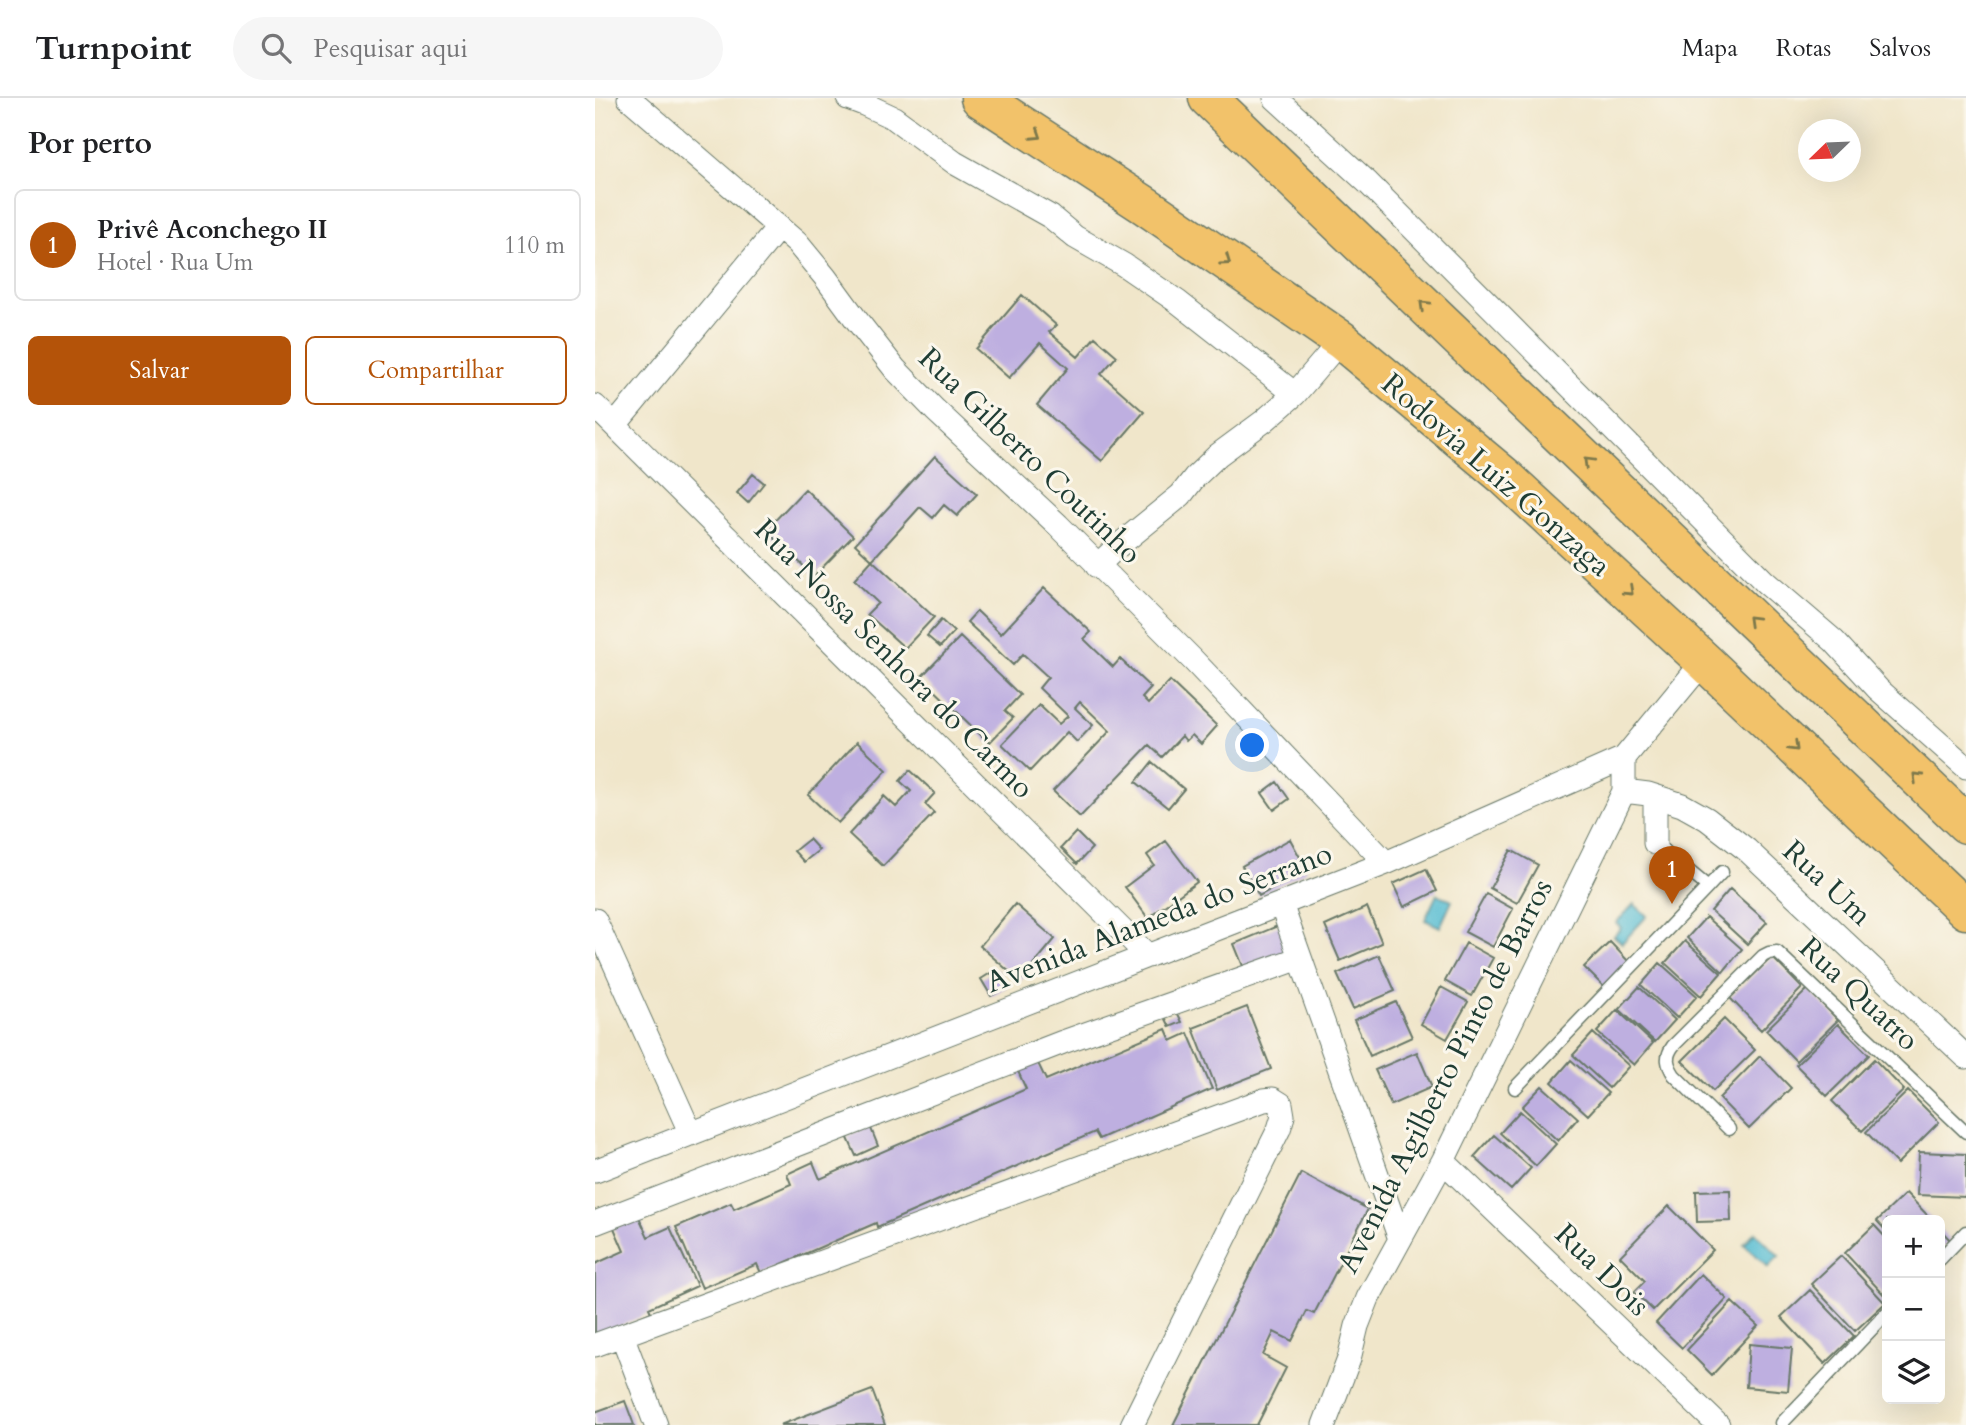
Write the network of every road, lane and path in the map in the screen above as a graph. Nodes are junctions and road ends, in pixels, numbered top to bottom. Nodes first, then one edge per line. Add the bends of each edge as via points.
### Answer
1 (629, 98) edge
2 (848, 98) edge
3 (979, 98) edge
4 (1208, 98) edge
5 (1275, 98) edge
6 (779, 228) junction
7 (1341, 340) junction
8 (1295, 394) junction
9 (595, 406) edge
10 (615, 425) junction
11 (1097, 566) junction
12 (1704, 661) junction
13 (1625, 758) junction
14 (1966, 767) edge
15 (1623, 791) junction
16 (1655, 797) junction
17 (1966, 824) edge
18 (1655, 843) joint
19 (1387, 863) junction
20 (1722, 872) dead end
21 (1708, 887) junction
22 (1281, 904) junction
23 (1966, 911) edge
24 (595, 920) edge
25 (1149, 956) junction
26 (1300, 958) junction
27 (1966, 1057) edge
28 (1515, 1088) dead end
29 (1729, 1129) dead end
30 (1966, 1132) edge
31 (691, 1134) junction
32 (1443, 1161) junction
33 (595, 1171) edge
34 (595, 1223) edge
35 (1966, 1232) edge
36 (1400, 1239) junction
37 (1945, 1254) edge
38 (1882, 1318) edge
39 (622, 1335) junction
40 (595, 1345) edge
41 (1782, 1423) dead end
42 (656, 1425) edge
43 (1132, 1425) edge
44 (1324, 1425) edge
45 (1718, 1425) edge

1 - 6 street, Rua Gilberto Coutinho
2 - 8 street via 894,118 955,163 1123,265
3 -> 7 highway, Rodovia Luiz Gonzaga via 1146,205
17 -> 4 highway
5 - 14 street via 1368,183 1765,582
6 - 10 street
6 - 11 street, Rua Gilberto Coutinho via 825,276 895,369
7 - 8 street
7 -> 12 highway, Rodovia Luiz Gonzaga via 1504,476
8 - 11 street via 1218,455 1181,495
9 - 10 street, Rua Nossa Senhora do Carmo
10 - 25 street, Rua Nossa Senhora do Carmo
11 - 19 street, Rua Gilberto Coutinho
12 - 13 street, Avenida Alameda do Serrano
12 -> 23 highway, Rodovia Luiz Gonzaga
13 - 15 street, Avenida Agilberto Pinto de Barros
13 - 19 street, Avenida Alameda do Serrano
15 - 16 street, Rua Um
15 - 32 street, Avenida Agilberto Pinto de Barros
16 - 18 street
16 - 27 street, Rua Um via 1707,819 1747,850
18 - 21 lane
19 - 22 street, Avenida Alameda do Serrano
20 - 21 lane
21 - 28 lane
22 - 25 street, Avenida Alameda do Serrano
22 - 26 street
24 - 31 street
25 - 31 street, Avenida Alameda do Serrano
26 - 34 street via 1063,1042
26 - 36 street
29 - 30 lane, Rua Quatro via 1674,1074 1668,1066 1669,1051 1763,956 1777,952
31 - 33 street, Avenida Alameda do Serrano
32 - 36 street, Avenida Agilberto Pinto de Barros
32 - 45 street, Rua Dois
35 - 37 lane
36 - 44 street, Avenida Agilberto Pinto de Barros via 1368,1298
38 - 41 lane
39 - 40 street
39 - 42 street
39 - 43 street via 1273,1099 1281,1104 1279,1129

